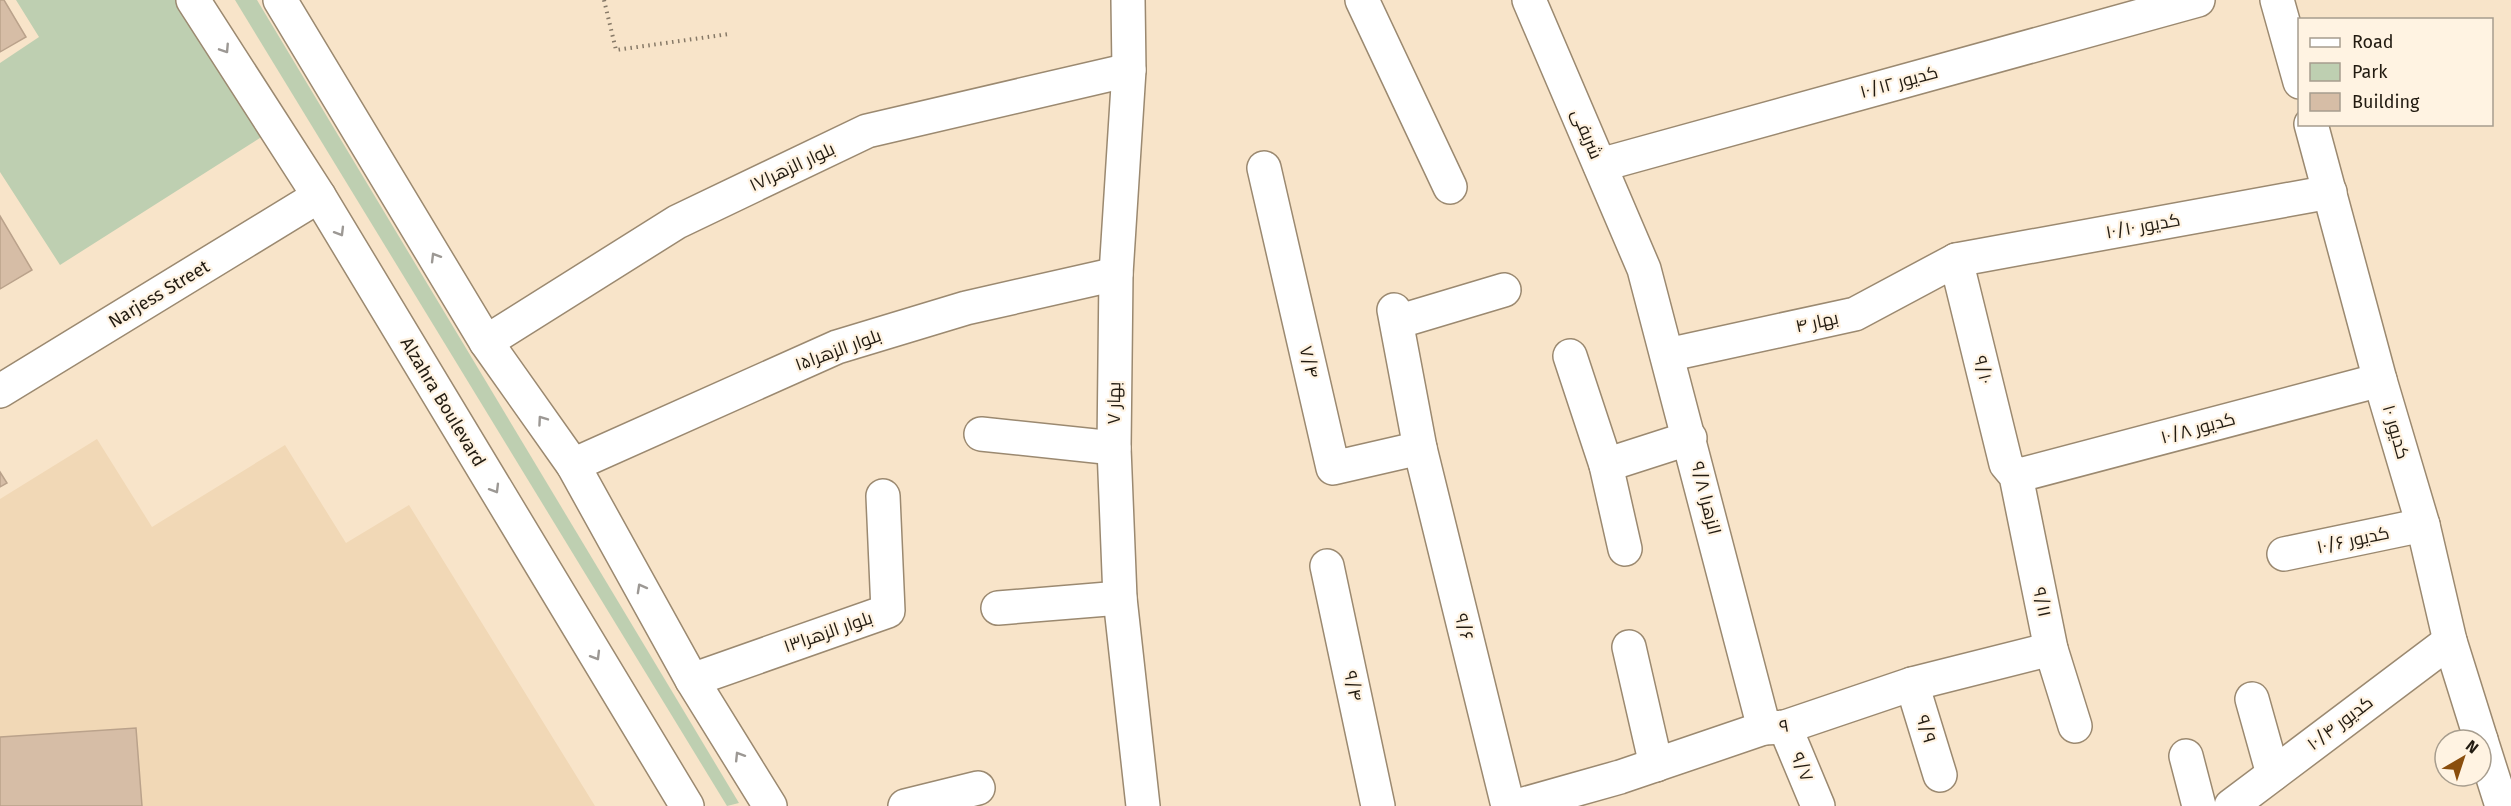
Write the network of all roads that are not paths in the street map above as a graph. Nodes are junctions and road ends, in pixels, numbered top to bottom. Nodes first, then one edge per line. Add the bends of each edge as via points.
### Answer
1 (194, 0) edge
2 (280, 0) edge
3 (1128, 0) edge
4 (1362, 0) edge
5 (1529, 0) edge
6 (2199, 0) edge
7 (2277, 0) edge
8 (1129, 70) junction
9 (2298, 74) edge
10 (2312, 126) edge
11 (1600, 165) junction
12 (1264, 168) dead end
13 (1450, 187) dead end
14 (2330, 192) junction
15 (319, 196) junction
16 (1956, 260) junction
17 (1644, 269) joint
18 (1116, 274) junction
19 (1504, 290) dead end
20 (486, 342) junction
21 (1667, 355) junction
22 (1570, 356) dead end
23 (2380, 380) junction
24 (0, 391) edge
25 (981, 434) dead end
26 (1690, 438) junction
27 (1114, 448) junction
28 (1420, 448) junction
29 (573, 465) junction
30 (1606, 465) junction
31 (2016, 476) junction
32 (883, 496) dead end
33 (2423, 525) junction
34 (1625, 549) dead end
35 (2283, 554) dead end
36 (1327, 566) dead end
37 (1120, 598) junction
38 (998, 608) dead end
39 (2450, 641) junction
40 (1629, 647) dead end
41 (2051, 649) junction
42 (692, 680) junction
43 (1912, 684) junction
44 (2252, 699) dead end
45 (2075, 726) dead end
46 (1775, 728) junction
47 (2477, 728) edge
48 (2186, 756) dead end
49 (1656, 765) junction
50 (2273, 774) junction
51 (1940, 775) dead end
52 (2493, 778) edge
53 (978, 788) dead end
54 (769, 805) edge
55 (687, 806) edge
56 (905, 806) edge
57 (1143, 806) edge
58 (1378, 806) edge
59 (1508, 806) edge
60 (1517, 806) edge
61 (1818, 806) edge
62 (2199, 806) edge
63 (2231, 806) edge
64 (2502, 806) edge

1 -> 15 street, Alzahra Boulevard
20 -> 2 street
3 - 8 street, بهار ۷
4 - 13 street
5 - 11 street, شریفی
6 - 11 street, کدیور ۱۰/۱۲
7 - 9 street
8 - 18 street, بهار ۷
8 - 20 street, بلوار الزهرا۱۷ via 867,131 677,222
10 - 14 street, کدیور ۱۰
11 - 17 street, شریفی
12 - 28 street, ۷/۴ via 1333,468
14 - 16 street, کدیور ۱۰/۱۰
14 - 23 street, کدیور ۱۰
15 - 24 street, Narjess Street
15 -> 55 street, Alzahra Boulevard
16 - 21 street, بهار ۴ via 1855,314
16 - 31 street, ۹/۱۰ via 2006,464
17 - 21 street, الزهرا ۹/۸
18 - 27 street, بهار ۷
18 - 29 street, بلوار الزهرا۱۵ via 966,308 837,347
19 - 28 street, ۹/۶ via 1396,316
29 -> 20 street
21 - 26 street, الزهرا ۹/۸
22 - 30 street
23 - 31 street, کدیور ۱۰/۸
23 - 33 street, کدیور ۱۰
25 - 27 street
26 - 30 street
26 - 46 street, الزهرا ۹/۸
27 - 37 street, بهار ۷
28 - 59 street, ۹/۶
42 -> 29 street
30 - 34 street
31 - 41 street, ۹/۱۱
32 - 42 street, بلوار الزهرا۱۳ via 888,611
33 - 35 street, کدیور ۱۰/۶
33 - 39 street, کدیور ۱۰
36 - 58 street, ۹/۴
37 - 38 street
37 - 57 street, بهار ۷
39 - 47 street, کدیور ۱۰
39 - 50 street, کدیور ۱۰/۴
40 - 49 street
41 - 43 street, ۹
41 - 45 street, ۹/۱۱
54 -> 42 street
43 - 46 street, ۹
43 - 51 street, ۹/۹
44 - 50 street
46 - 49 street, ۹
46 - 61 street, ۹/۷
48 - 62 street
49 - 60 street, ۹
50 - 63 street, کدیور ۱۰/۴
52 - 64 street, کدیور ۱۰
53 - 56 street

